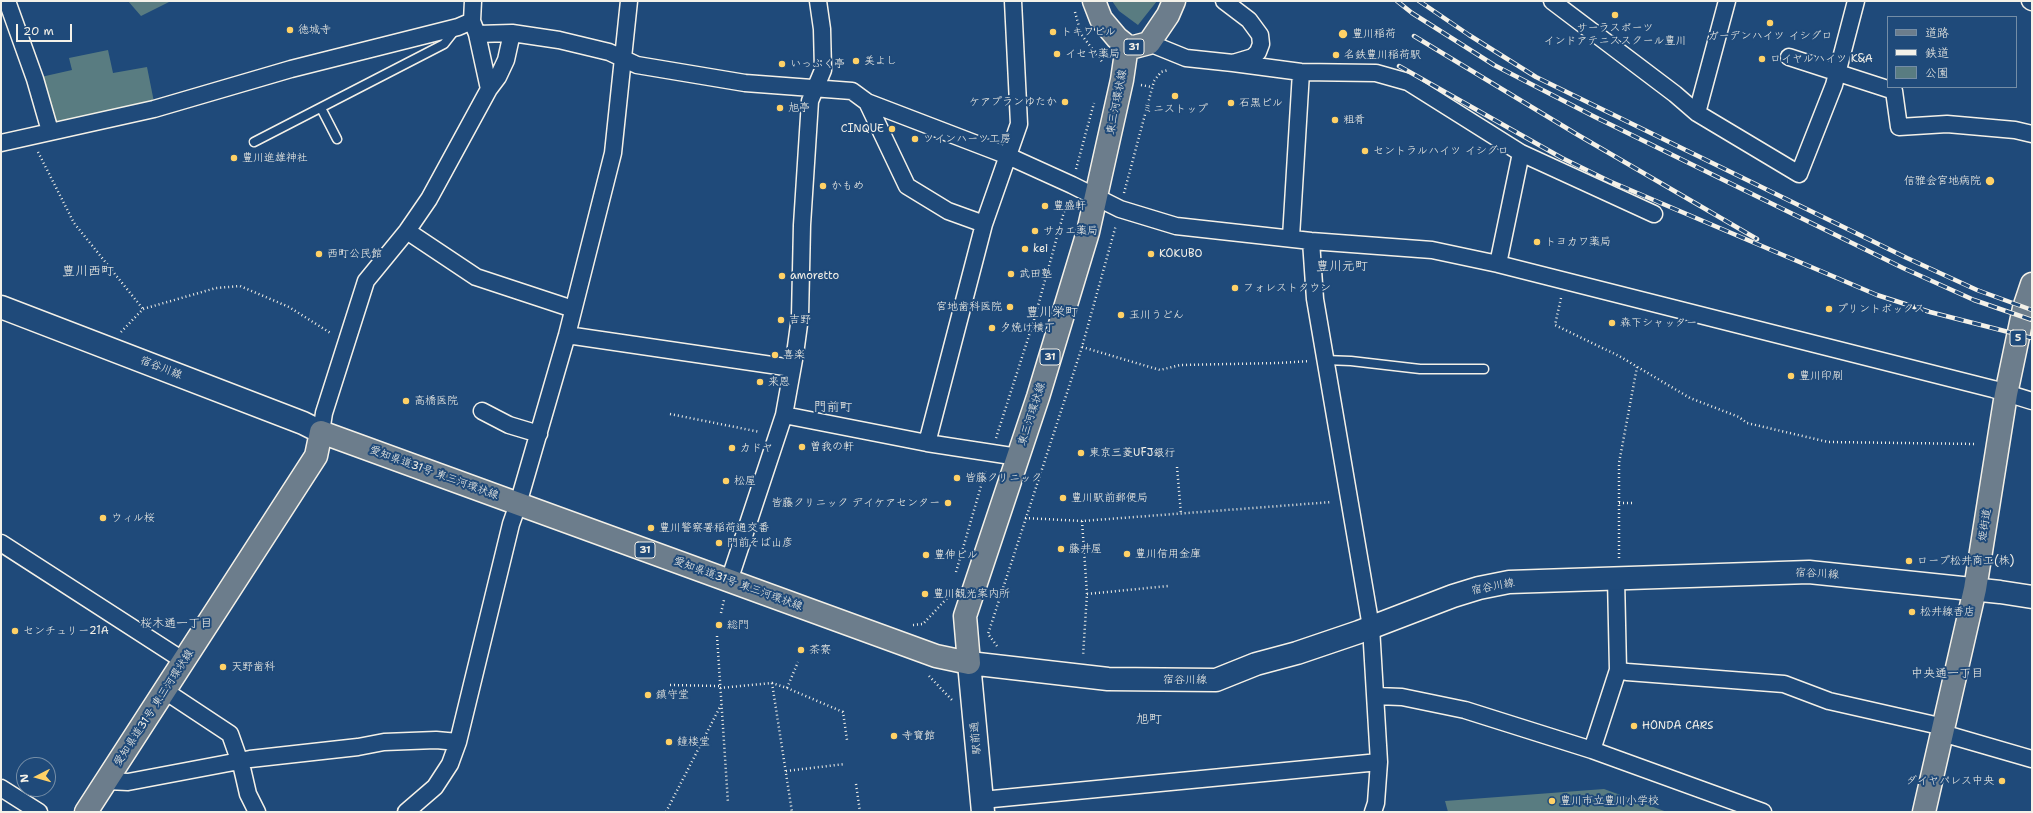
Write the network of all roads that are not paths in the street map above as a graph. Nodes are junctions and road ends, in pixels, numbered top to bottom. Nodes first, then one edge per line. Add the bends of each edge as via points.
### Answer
1 (7, 1) edge
2 (473, 1) edge
3 (629, 1) edge
4 (818, 1) edge
5 (1013, 1) edge
6 (1174, 1) edge
7 (1224, 1) edge
8 (1552, 1) edge
9 (1727, 1) edge
10 (1856, 1) edge
11 (1084, 4) edge
12 (469, 28) junction
13 (512, 33) junction
14 (1149, 43) junction
15 (1127, 46) junction
16 (1258, 52) junction
17 (623, 57) junction
18 (1789, 57) dead end
19 (1233, 63) junction
20 (1268, 67) junction
21 (1302, 72) junction
22 (1838, 72) junction
23 (815, 88) junction
24 (489, 90) junction
25 (867, 102) junction
26 (320, 108) junction
27 (1697, 113) junction
28 (50, 131) junction
29 (2032, 134) edge
30 (337, 139) dead end
31 (254, 142) dead end
32 (1, 143) edge
33 (1521, 153) junction
34 (1008, 156) junction
35 (1096, 197) junction
36 (1654, 214) dead end
37 (984, 224) junction
38 (406, 231) junction
39 (1291, 237) junction
40 (1311, 241) junction
41 (1498, 264) junction
42 (2032, 284) edge
43 (1, 306) edge
44 (573, 309) junction
45 (567, 335) junction
46 (1325, 360) junction
47 (792, 368) junction
48 (1484, 369) dead end
49 (2006, 394) junction
50 (2032, 401) edge
51 (482, 411) dead end
52 (784, 415) junction
53 (321, 432) junction
54 (539, 434) junction
55 (928, 443) junction
56 (1018, 457) junction
57 (518, 504) junction
58 (1, 543) edge
59 (1616, 578) junction
60 (729, 581) junction
61 (1975, 589) junction
62 (2032, 597) edge
63 (1371, 627) junction
64 (184, 661) junction
65 (969, 664) junction
66 (1618, 670) junction
67 (165, 691) junction
68 (1376, 696) junction
69 (1943, 730) junction
70 (458, 742) junction
71 (1592, 750) junction
72 (2032, 759) edge
73 (240, 761) junction
74 (1379, 762) junction
75 (107, 782) junction
76 (1, 788) edge
77 (982, 806) edge
78 (40, 812) edge
79 (86, 812) edge
80 (258, 812) edge
81 (406, 812) edge
82 (1373, 812) edge
83 (1763, 812) edge
84 (1924, 812) edge

1 - 28 street via 35,79
2 - 12 street
3 - 17 street
4 - 23 street via 823,70
5 - 34 street via 1019,124
6 - 14 main road, 31 via 1168,15
7 - 16 street via 1255,27 1260,35 1261,44
8 - 27 street via 1676,94
9 - 27 street
10 - 22 street
11 - 15 main road, 31
12 - 13 street
12 - 24 street
12 - 26 lane via 444,44
12 - 28 street via 299,67 154,109
13 - 17 street via 559,40
13 - 24 street via 506,60
14 - 15 main road, 31
14 - 19 street via 1186,58
15 - 35 main road, 東三河環状線 / 31
16 - 19 street via 1245,60
16 - 20 street via 1260,59
17 - 23 street via 637,65 745,83
17 - 44 street via 613,153
18 - 22 street
19 - 20 street
20 - 21 street
21 - 33 street via 1376,73 1408,82
21 - 39 street
22 - 27 street via 1799,174
22 - 29 street via 1894,91 1899,127 1947,124
23 - 25 street via 852,91
23 - 47 street via 810,101 802,226 800,317
24 - 38 street via 443,176
25 - 34 street
25 - 37 street via 907,186 948,211
26 - 30 lane
26 - 31 lane
28 - 32 street
33 - 36 street
33 - 41 street
34 - 35 street
34 - 37 street
35 - 39 street via 1120,209 1176,226
35 - 56 main road, 東三河環状線 / 31 via 1088,232
37 - 55 street
38 - 44 street via 476,277
38 - 53 street via 366,281 324,413
39 - 40 street
40 - 41 street via 1432,250
40 - 46 street via 1315,299
41 - 49 street
42 - 49 main road, 姫街道 / 5 via 2024,308
43 - 53 main road, 宿谷川線
44 - 45 street
45 - 47 street
45 - 54 street
46 - 48 lane via 1420,369
46 - 63 street
47 - 52 street
49 - 50 street
49 - 61 main road, 姫街道 / 5
51 - 54 street via 509,425
52 - 55 street
52 - 60 street
53 - 57 main road, 愛知県道31号 東三河環状線 / 31
53 - 64 main road, 愛知県道31号 東三河環状線 via 316,456
54 - 57 street
55 - 56 street
56 - 65 main road, 東三河環状線 / 31 via 965,616
57 - 60 main road, 愛知県道31号 東三河環状線 / 31
57 - 70 street
58 - 64 street
59 - 61 main road, 宿谷川線 via 1809,572
59 - 63 main road, 宿谷川線 via 1509,582 1479,588
59 - 66 street
60 - 65 main road, 愛知県道31号 東三河環状線 / 31 via 936,656
61 - 62 main road, 宿谷川線
61 - 69 main road, 姫街道 / 5
63 - 65 main road, 宿谷川線 via 1297,653 1256,664 1216,680 1108,679
63 - 68 street
64 - 67 main road, 愛知県道31号 東三河環状線
65 - 77 main road, 駅前通
66 - 69 street via 1784,684 1829,701
66 - 71 street
67 - 73 street via 230,734
67 - 75 main road, 愛知県道31号 東三河環状線
68 - 71 street via 1402,697 1465,710
68 - 74 street
69 - 72 street
69 - 84 main road, 姫街道 / 5
70 - 73 street via 384,742
70 - 81 street via 450,764 435,787
71 - 83 street
73 - 75 street via 128,782
73 - 80 street via 248,794
74 - 77 street
74 - 82 street
75 - 79 main road, 愛知県道31号 東三河環状線
76 - 78 street

